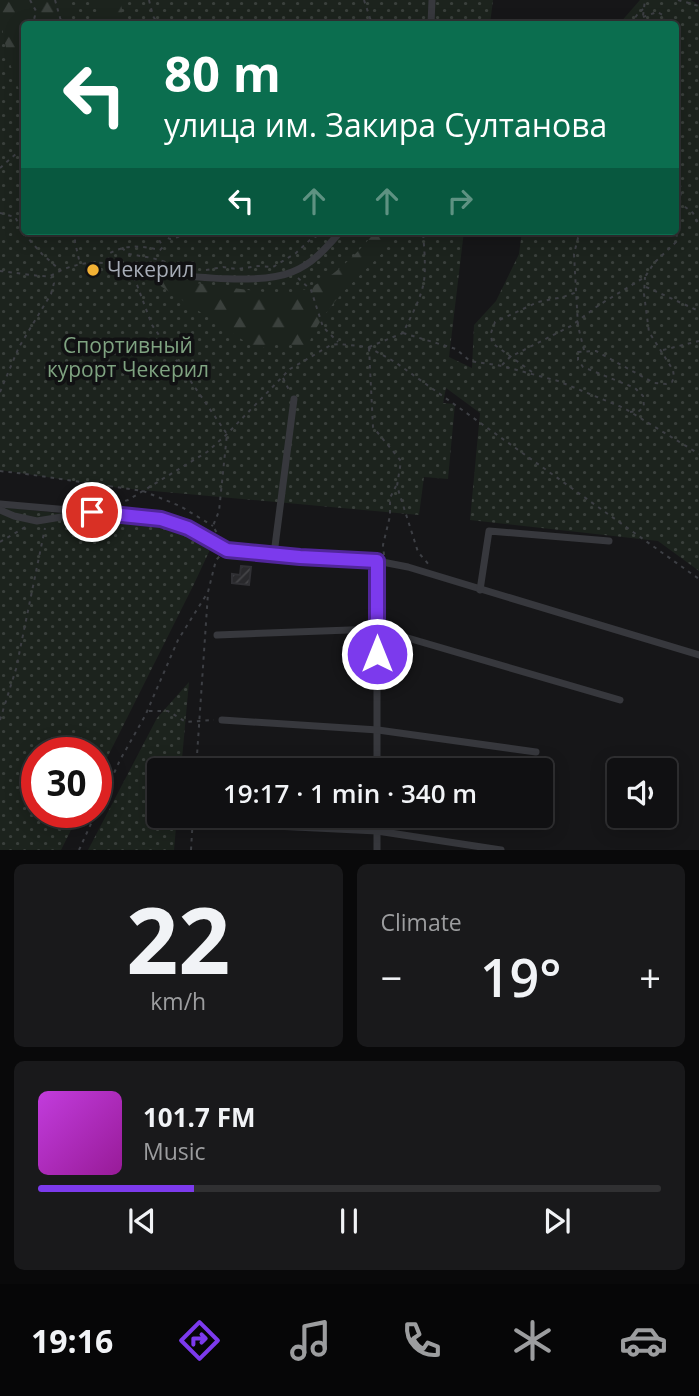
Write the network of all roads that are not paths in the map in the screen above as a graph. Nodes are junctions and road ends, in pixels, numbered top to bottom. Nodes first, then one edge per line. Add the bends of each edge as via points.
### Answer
1 (432, 0) edge
2 (431, 21) edge
3 (338, 235) edge
4 (131, 270) road end
5 (294, 399) road end
6 (0, 503) edge
7 (0, 510) edge
8 (92, 512) junction
9 (608, 541) dead end
10 (274, 554) junction
11 (381, 562) junction
12 (480, 590) junction
13 (377, 629) junction
14 (217, 635) dead end
15 (699, 655) edge
16 (620, 700) dead end
17 (222, 720) road end
18 (377, 730) junction
19 (536, 752) dead end
20 (377, 758) edge
21 (316, 828) edge
22 (377, 831) junction
23 (377, 850) edge
24 (501, 850) edge

1 - 2 street
3 - 4 street via 320,255 292,272 264,278
5 - 10 street
6 - 8 street
7 - 8 street via 41,520
8 - 10 street via 161,519 227,550
9 - 12 street via 489,531
10 - 11 street
11 - 12 street
11 - 13 street
12 - 15 street
13 - 14 street
13 - 16 street
13 - 18 street
17 - 18 street
18 - 19 street
18 - 20 street
21 - 22 street
22 - 23 street
22 - 24 street

